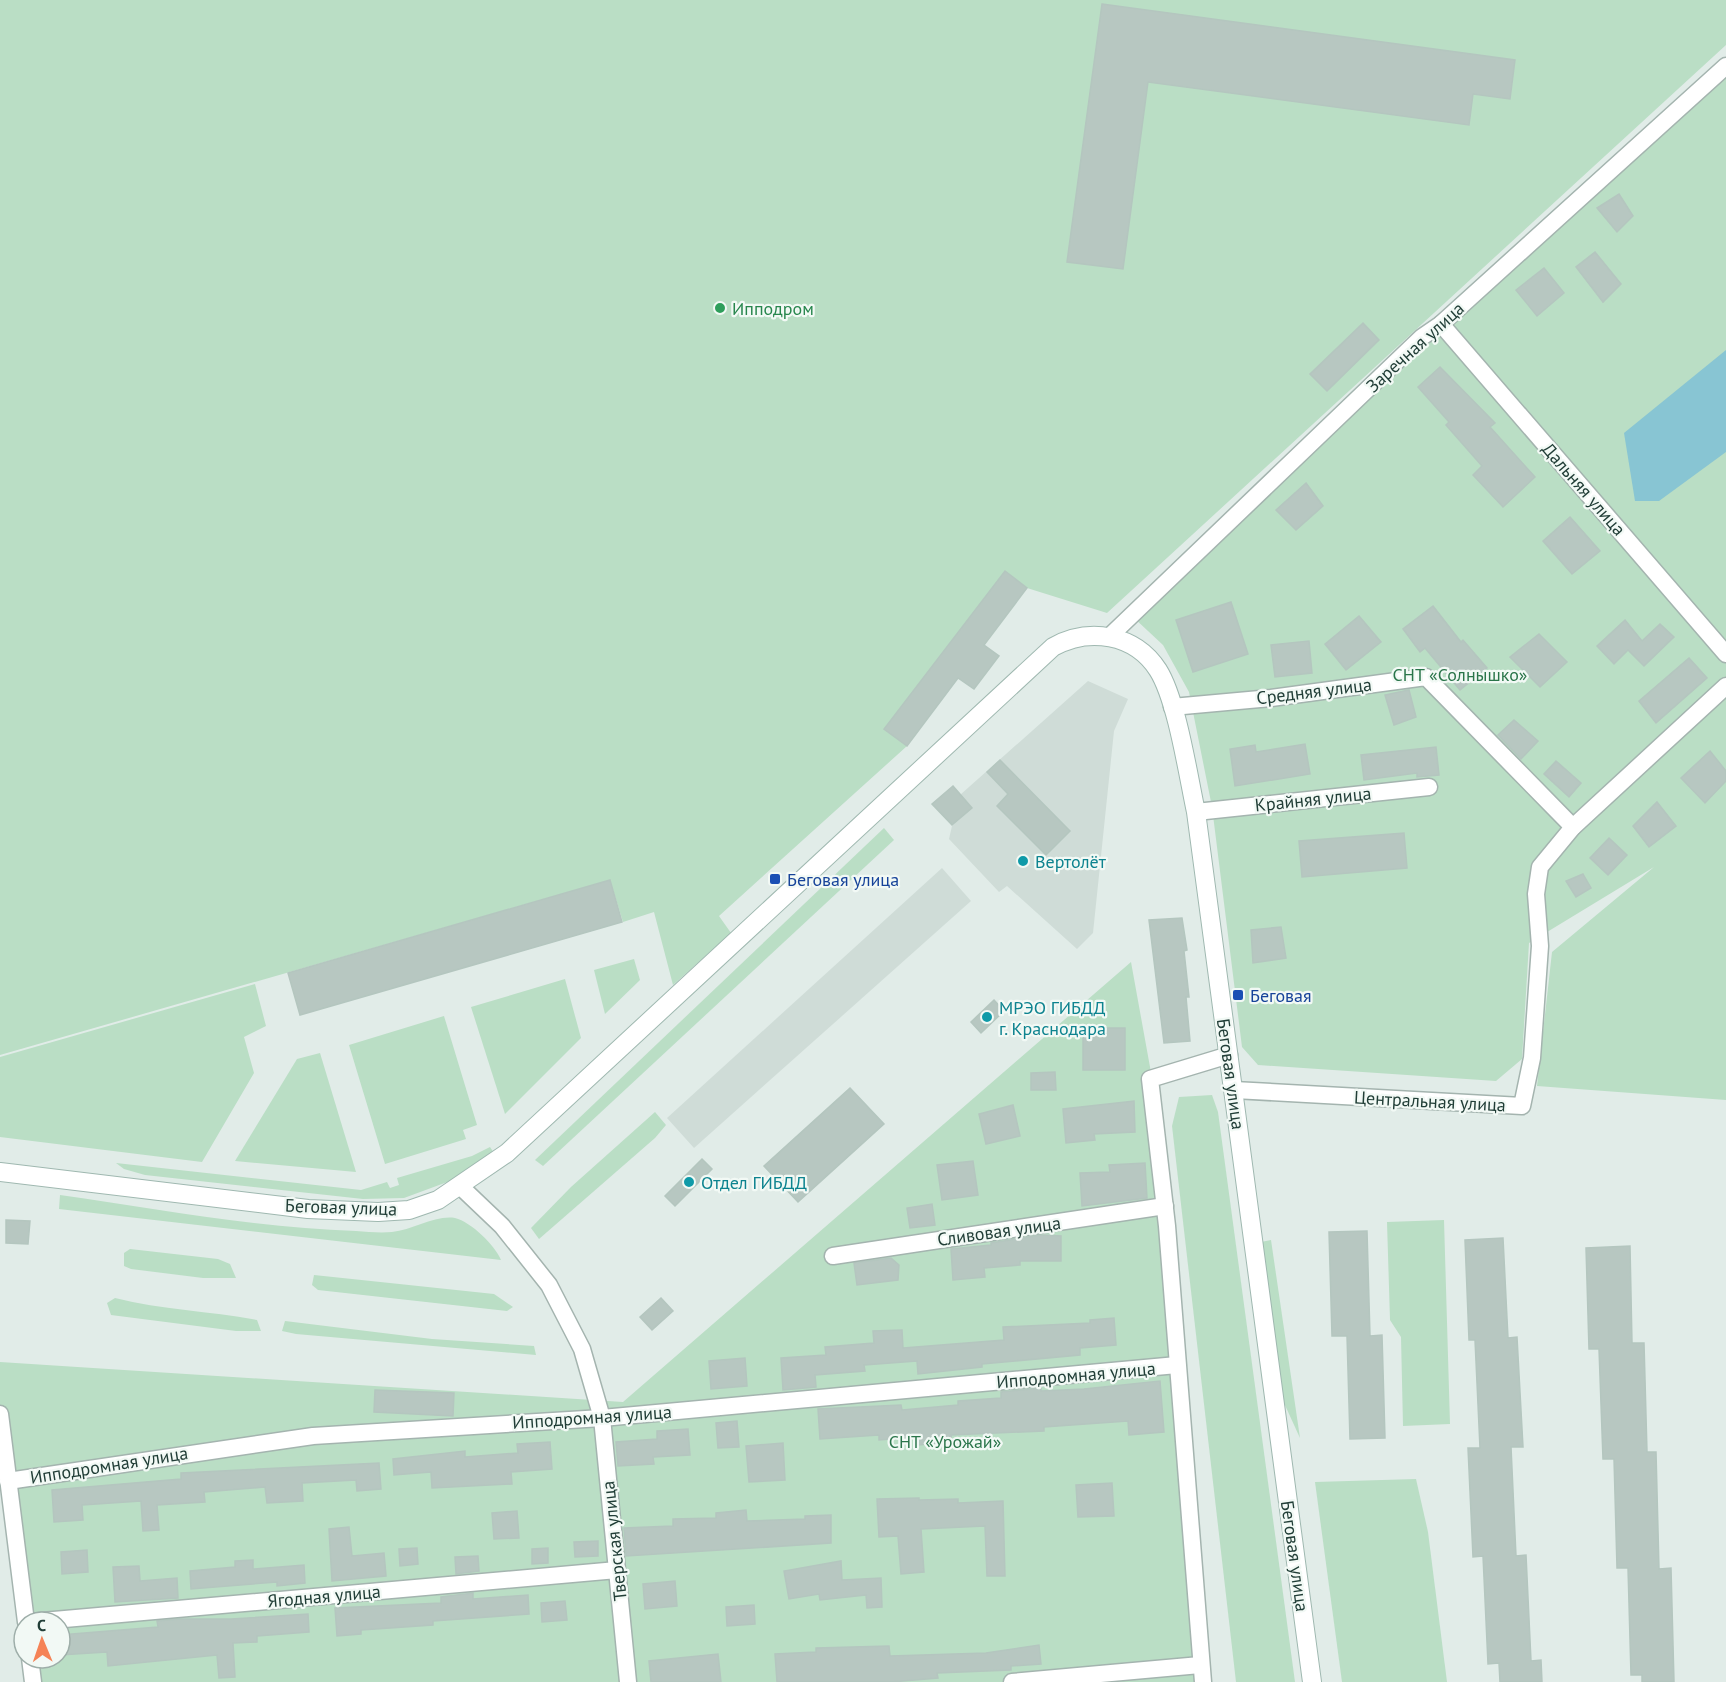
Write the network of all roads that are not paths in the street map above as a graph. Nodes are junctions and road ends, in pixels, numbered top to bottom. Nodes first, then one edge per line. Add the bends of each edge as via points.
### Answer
1 (1726, 66) edge
2 (1441, 324) junction
3 (1111, 635) junction
4 (1726, 654) edge
5 (1726, 686) edge
6 (1172, 707) junction
7 (1429, 787) dead end
8 (1196, 812) junction
9 (1573, 827) junction
10 (1229, 1055) junction
11 (1234, 1090) junction
12 (0, 1172) edge
13 (461, 1187) junction
14 (1164, 1206) junction
15 (833, 1256) dead end
16 (1177, 1365) junction
17 (0, 1414) edge
18 (602, 1418) junction
19 (8, 1481) junction
20 (617, 1570) junction
21 (24, 1610) edge
22 (72, 1618) edge
23 (1200, 1665) junction
24 (628, 1682) edge
25 (1012, 1682) edge
26 (1203, 1682) edge
27 (1312, 1682) edge

1 - 2 street, Заречная улица
2 - 3 street, Заречная улица via 1422,337
2 - 4 street, Дальняя улица
3 - 6 street, Беговая улица via 1139,652 1158,670
3 - 13 street, Беговая улица via 1070,638 1053,647 507,1153
5 - 9 street, Центральная улица
6 - 8 street, Беговая улица
6 - 9 street, Средняя улица via 1426,677
7 - 8 street, Крайняя улица
8 - 10 street, Беговая улица
9 - 11 street, Центральная улица via 1540,867 1536,894 1540,946 1533,1047 1522,1106
10 - 11 street, Беговая улица
10 - 14 street via 1150,1079
11 - 27 street, Беговая улица
12 - 13 street, Беговая улица via 345,1211 409,1210
13 - 18 street, Тверская улица via 502,1226 549,1285 582,1349
14 - 15 street, Сливовая улица
14 - 16 street
16 - 18 street, Ипподромная улица
16 - 23 street
17 - 19 street
18 - 19 street, Ипподромная улица via 313,1436
18 - 20 street, Тверская улица
19 - 21 street
20 - 22 street, Ягодная улица
20 - 24 street, Тверская улица
23 - 25 street
23 - 26 street

